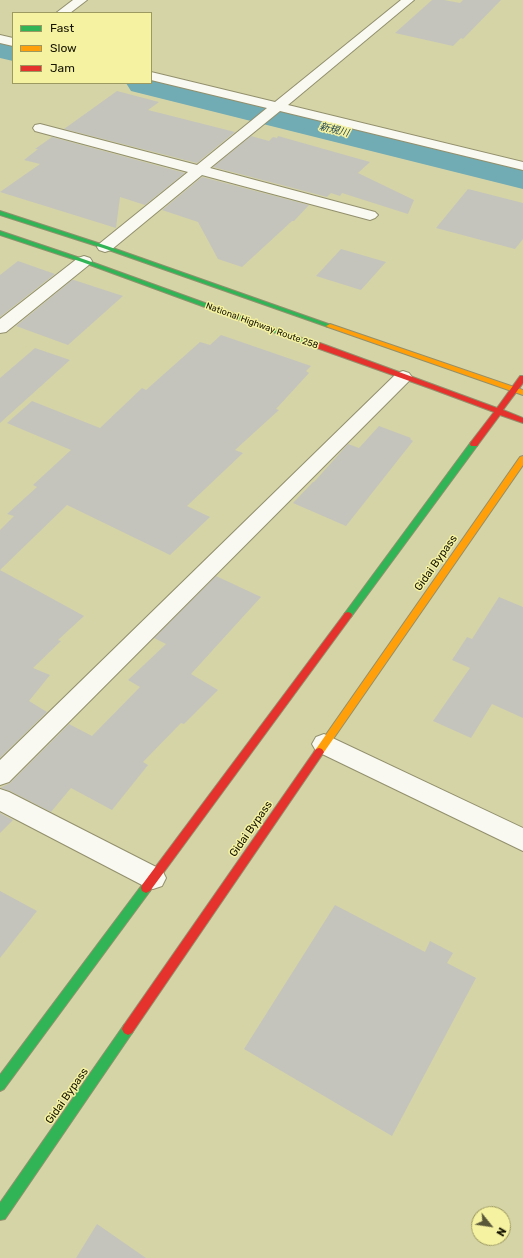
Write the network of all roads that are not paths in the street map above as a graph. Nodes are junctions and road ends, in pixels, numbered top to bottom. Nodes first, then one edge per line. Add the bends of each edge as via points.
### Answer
1 (81, 0) edge
2 (408, 0) edge
3 (63, 12) edge
4 (0, 39) edge
5 (12, 42) edge
6 (152, 76) edge
7 (275, 108) junction
8 (40, 128) dead end
9 (523, 166) edge
10 (200, 170) junction
11 (0, 213) edge
12 (370, 215) dead end
13 (0, 233) edge
14 (105, 247) junction
15 (84, 261) junction
16 (0, 328) edge
17 (403, 377) junction
18 (523, 378) edge
19 (518, 392) edge
20 (498, 411) junction
21 (523, 421) edge
22 (523, 459) edge
23 (324, 744) junction
24 (0, 775) edge
25 (0, 798) edge
26 (523, 840) edge
27 (153, 878) junction
28 (0, 1085) edge
29 (0, 1214) edge

1 - 3 street
2 - 7 street
4 - 5 street
6 - 7 street
7 - 9 street
7 - 10 street
8 - 10 street
10 - 12 street
10 - 14 street
11 - 14 highway, National Highway Route 258
13 - 15 highway, National Highway Route 258
14 - 19 highway, National Highway Route 258
15 - 16 street
15 - 17 highway, National Highway Route 258
17 - 20 highway, National Highway Route 258
17 - 24 street
18 - 19 highway
19 - 20 highway
20 - 21 highway, National Highway Route 258
20 - 27 highway
22 - 23 highway, Gidai Bypass
23 - 26 street
23 - 29 highway, Gidai Bypass
25 - 27 street
27 - 28 highway

